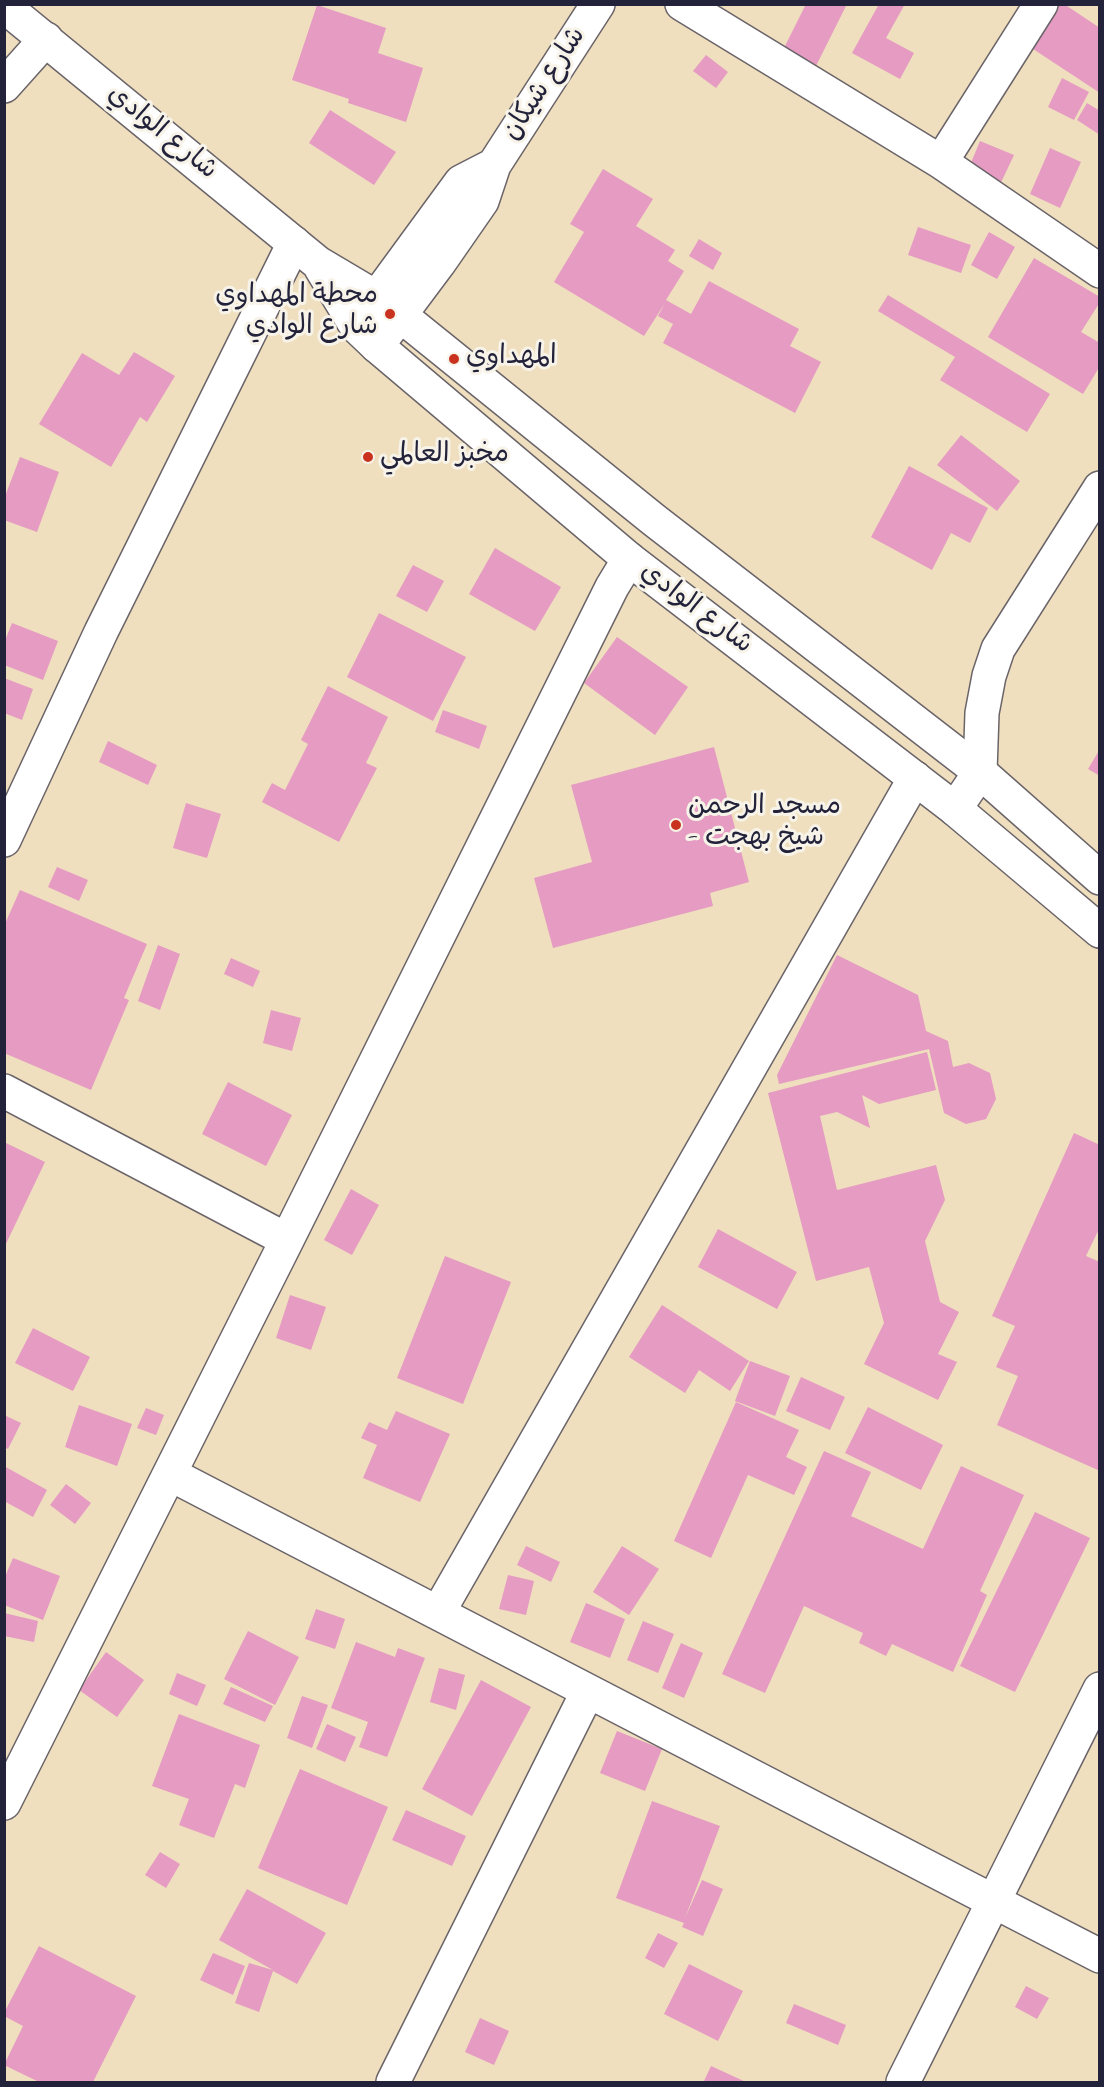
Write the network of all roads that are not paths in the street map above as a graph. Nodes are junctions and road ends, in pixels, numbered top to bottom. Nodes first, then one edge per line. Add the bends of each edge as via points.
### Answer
1 (598, 4) edge
2 (682, 4) edge
3 (1041, 4) edge
4 (4, 6) edge
5 (46, 39) junction
6 (4, 86) edge
7 (941, 162) junction
8 (306, 253) junction
9 (1100, 271) edge
10 (389, 307) junction
11 (366, 336) junction
12 (1100, 488) edge
13 (629, 560) junction
14 (980, 772) junction
15 (915, 778) junction
16 (955, 809) junction
17 (4, 840) edge
18 (1100, 878) edge
19 (1100, 931) edge
20 (4, 1091) edge
21 (287, 1240) junction
22 (170, 1473) junction
23 (439, 1611) junction
24 (1100, 1689) edge
25 (588, 1691) junction
26 (4, 1803) edge
27 (993, 1901) junction
28 (1100, 1956) edge
29 (393, 2082) edge
30 (903, 2082) edge

1 - 10 street, شارع شيكان via 494,165 461,182 401,262
2 - 7 street
3 - 7 street
4 - 5 street, شارع الوادي
5 - 6 street
5 - 8 street, شارع الوادي
7 - 9 street
8 - 10 street, شارع الوادي
8 - 11 street, شارع الوادي
8 - 17 street via 101,632
10 - 11 street, شارع شيكان
10 - 14 street, شارع الوادي via 654,520
11 - 13 street, شارع الوادي
12 - 14 street via 998,650 982,713
13 - 15 street, شارع الوادي
13 - 21 street via 612,587
14 - 16 street
14 - 18 street, شارع الوادي
15 - 16 street, شارع الوادي
15 - 23 street
16 - 19 street, شارع الوادي
20 - 21 street
21 - 22 street
22 - 23 street
22 - 26 street
23 - 25 street
24 - 27 street
25 - 27 street
25 - 29 street
27 - 28 street
27 - 30 street

